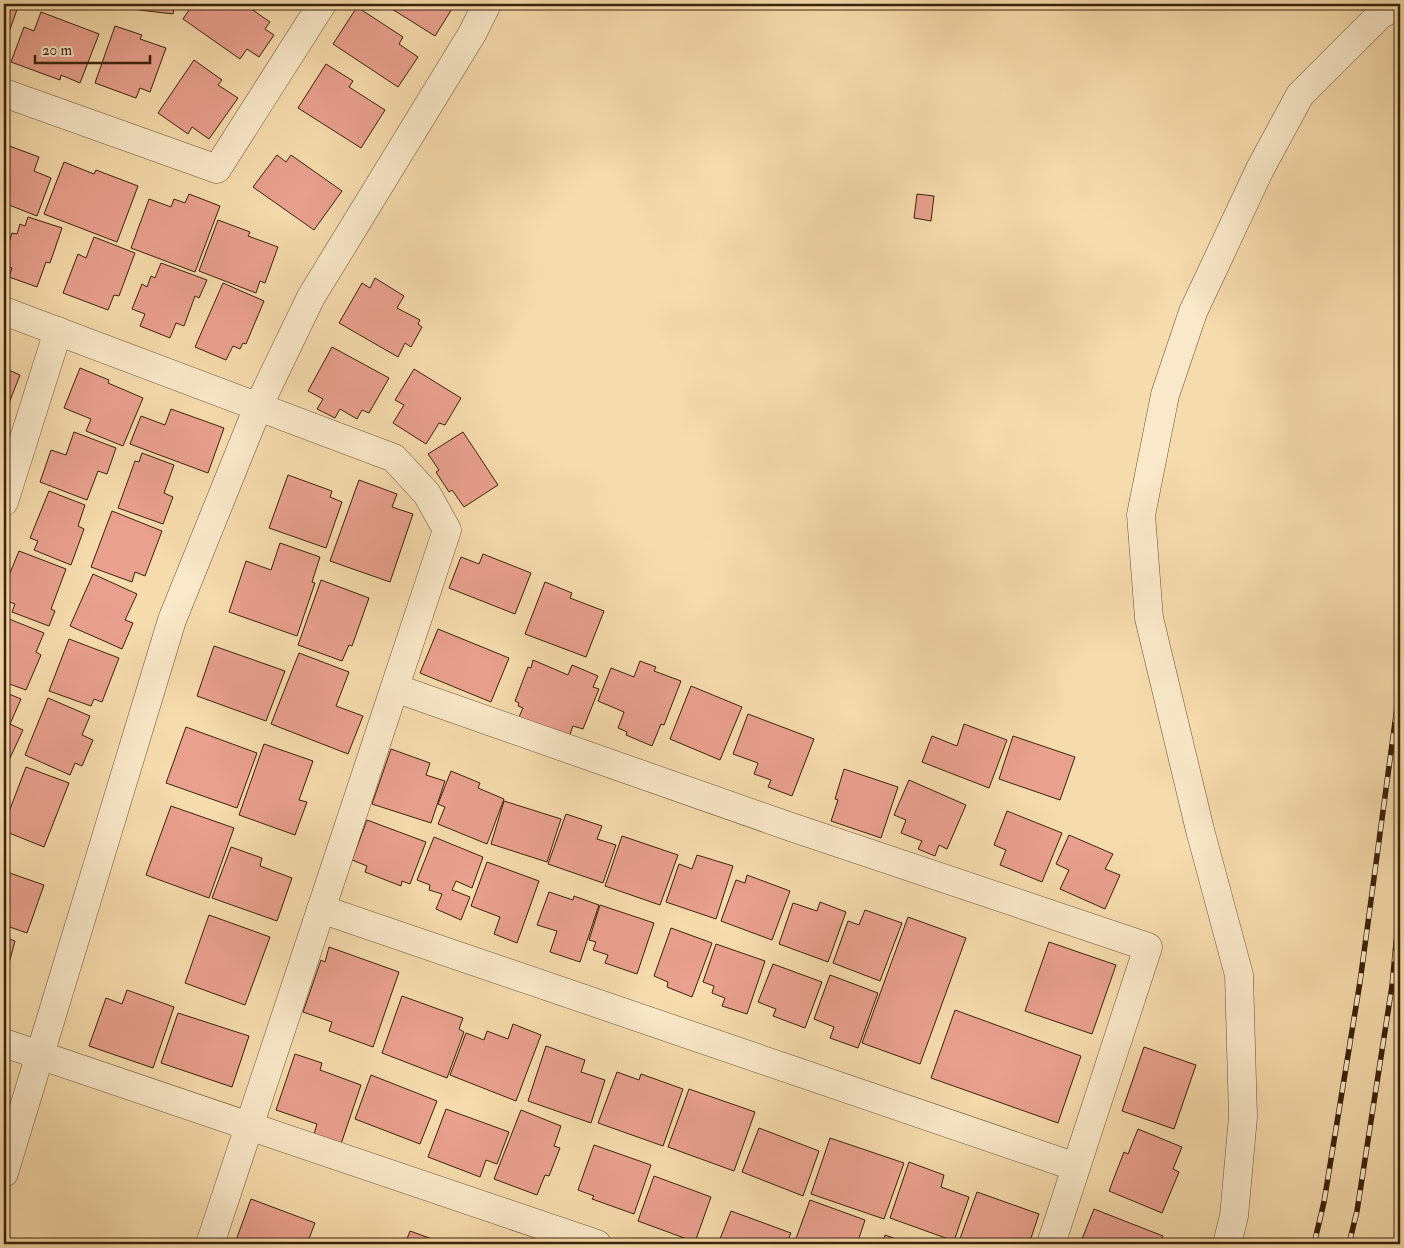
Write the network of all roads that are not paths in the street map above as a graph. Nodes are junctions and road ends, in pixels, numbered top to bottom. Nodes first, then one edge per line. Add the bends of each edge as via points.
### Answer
1 (322, 4) edge
2 (487, 4) edge
3 (1400, 4) edge
4 (4, 93) edge
5 (4, 311) edge
6 (58, 331) junction
7 (258, 407) junction
8 (4, 502) edge
9 (395, 688) junction
10 (321, 909) junction
11 (4, 1042) edge
12 (40, 1054) junction
13 (248, 1125) junction
14 (1076, 1167) junction
15 (4, 1173) edge
16 (210, 1244) edge
17 (597, 1244) edge
18 (1051, 1244) edge
19 (1227, 1244) edge

1 - 4 street via 217,168
2 - 7 street via 472,34 311,297
3 - 19 street via 1380,15 1300,95 1260,169 1193,312 1165,396 1141,515 1149,618 1239,976 1243,1117 1234,1216
5 - 6 street
6 - 7 street
6 - 8 street
7 - 9 street via 394,458 427,494 446,530
7 - 12 street via 172,620
9 - 10 street
9 - 14 street via 791,827 1148,947
10 - 13 street
10 - 14 street
11 - 12 street
12 - 13 street
12 - 15 street
13 - 16 street
13 - 17 street
14 - 18 street

